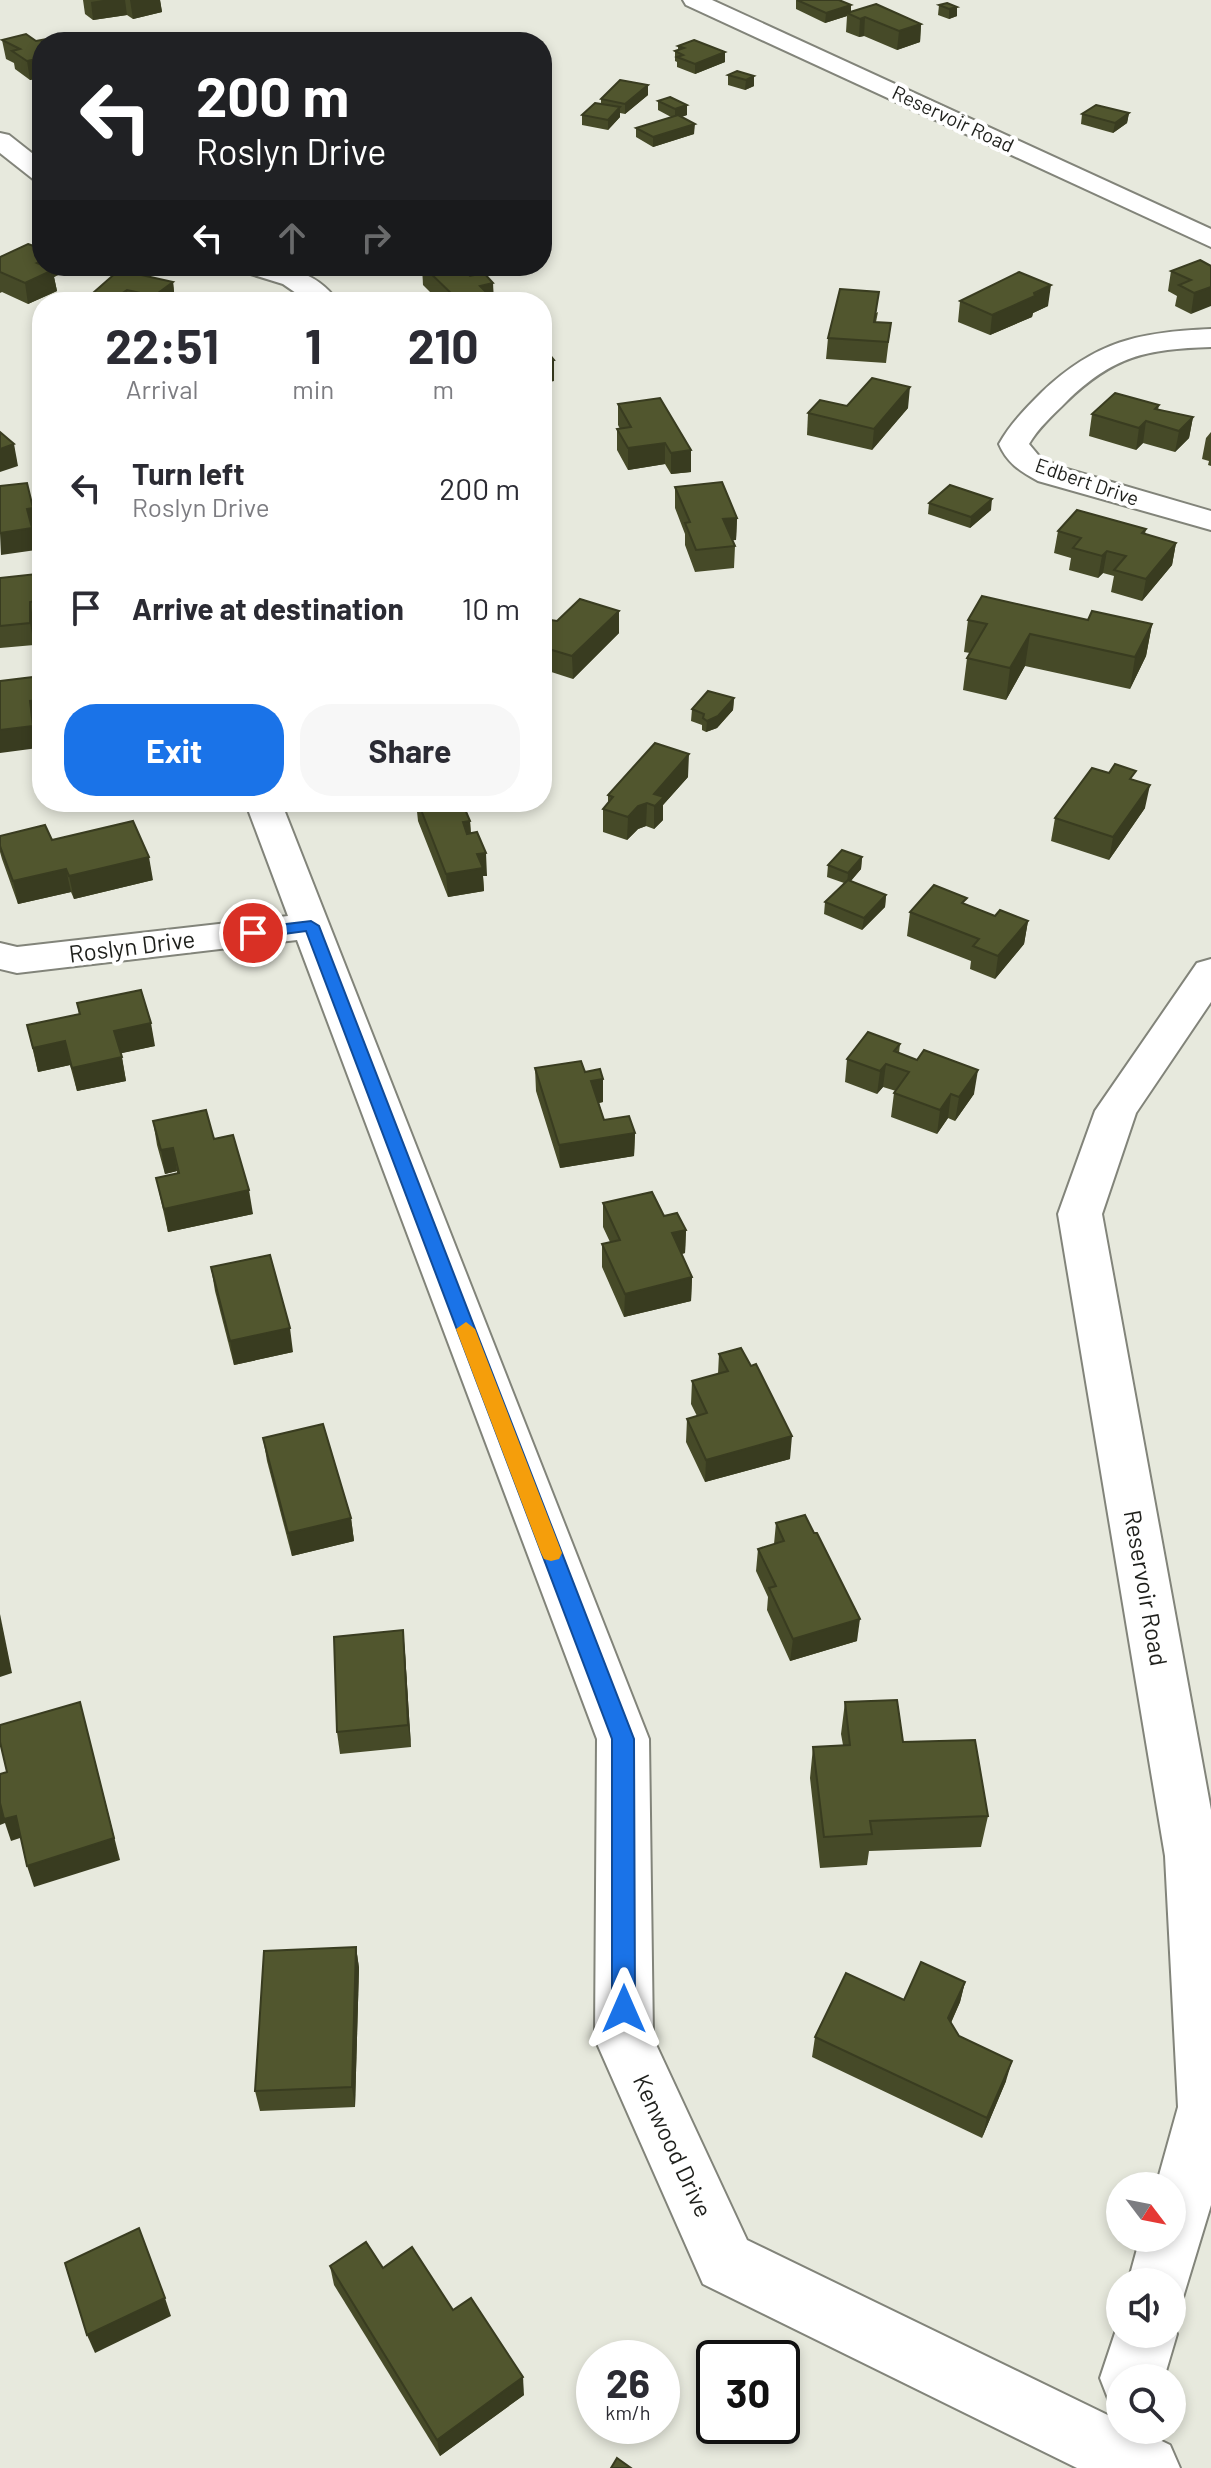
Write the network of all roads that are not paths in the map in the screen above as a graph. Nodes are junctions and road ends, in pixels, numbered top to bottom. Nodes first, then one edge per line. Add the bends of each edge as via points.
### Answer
1 (694, 0) edge
2 (0, 140) edge
3 (32, 166) edge
4 (1211, 239) edge
5 (286, 276) edge
6 (316, 292) edge
7 (1211, 338) edge
8 (1211, 521) edge
9 (267, 812) edge
10 (311, 926) junction
11 (0, 956) edge
12 (1211, 972) edge
13 (1186, 2186) edge
14 (1120, 2452) edge

1 - 4 street, Reservoir Road
2 - 3 street
5 - 6 street
7 - 8 street, Edbert Drive via 1137,343 1096,360 1052,399 1014,444 1029,464 1049,474
9 - 10 street, Kenwood Drive
10 - 11 street, Roslyn Drive via 17,960
10 - 14 street, Kenwood Drive via 623,1739 624,2039 725,2262
12 - 13 street, Reservoir Road via 1116,1111 1080,1214 1192,1856 1208,2107

